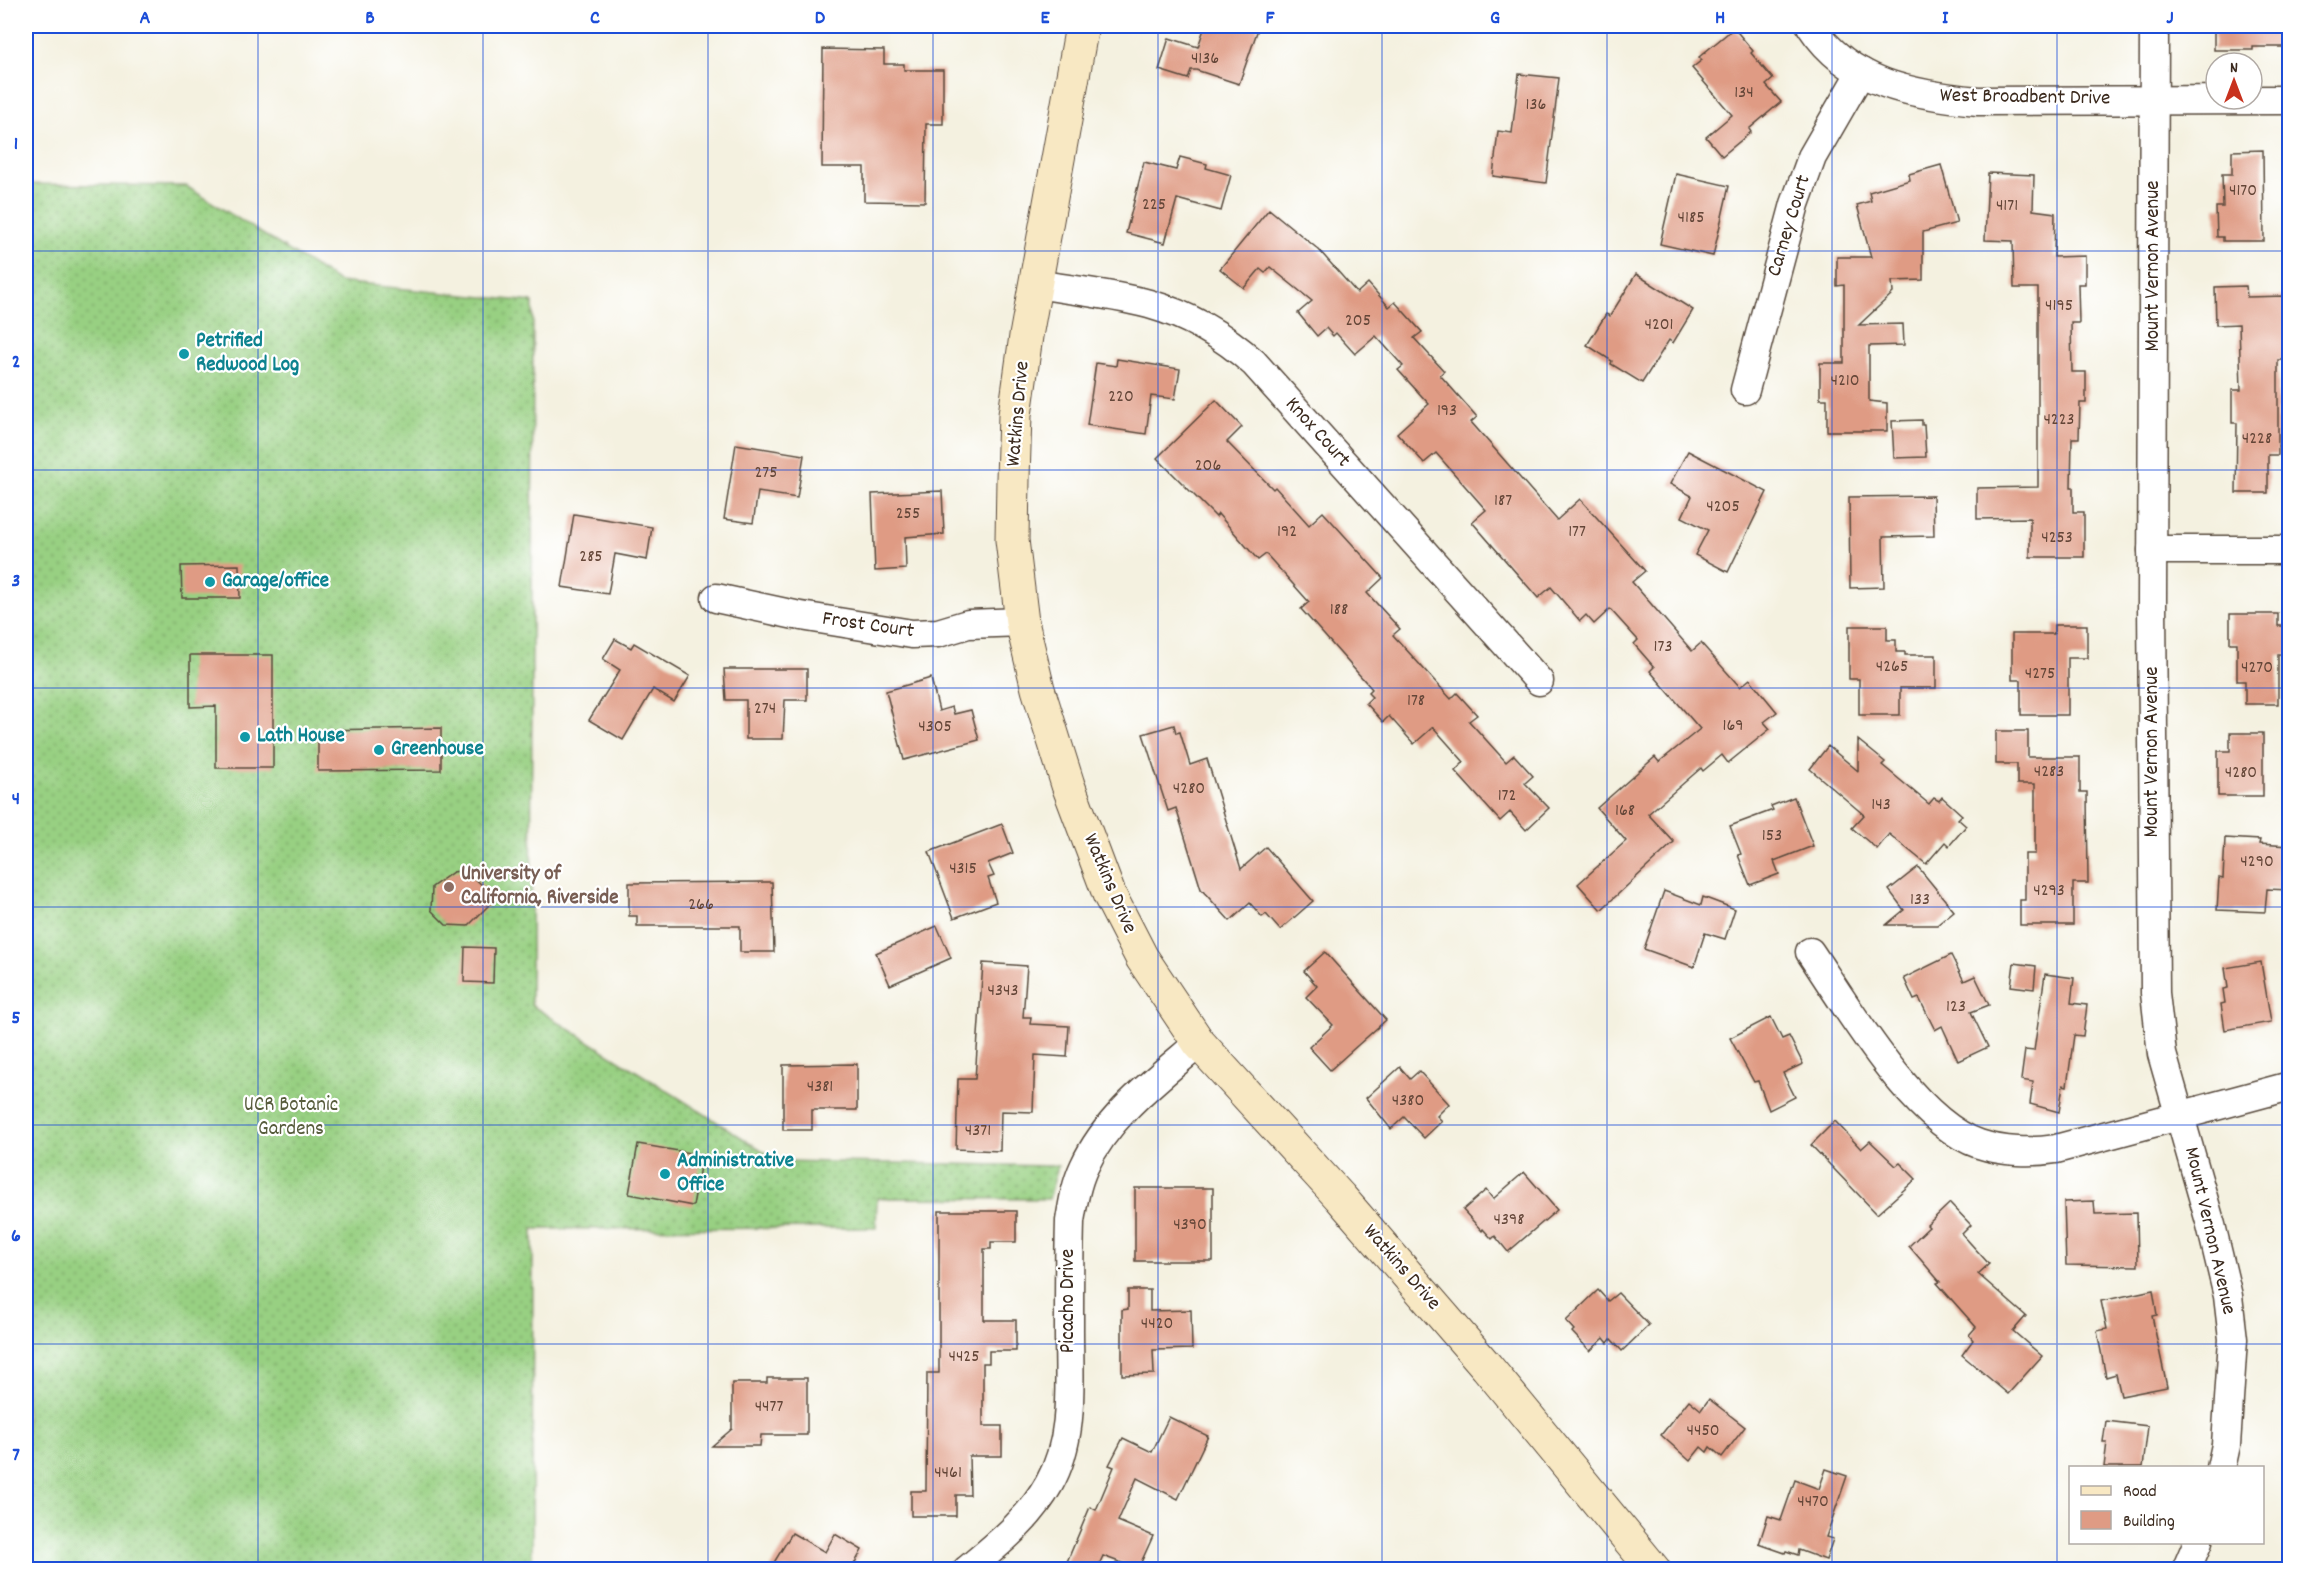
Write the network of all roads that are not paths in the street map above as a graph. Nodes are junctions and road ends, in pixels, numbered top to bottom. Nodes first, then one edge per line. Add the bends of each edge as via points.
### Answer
1 (1082, 26) edge
2 (1811, 26) edge
3 (2154, 26) edge
4 (1861, 72) junction
5 (2155, 100) junction
6 (2289, 100) edge
7 (1035, 284) junction
8 (1745, 390) dead end
9 (2152, 550) junction
10 (2289, 550) edge
11 (716, 598) dead end
12 (1022, 622) junction
13 (1539, 681) dead end
14 (1810, 952) dead end
15 (1199, 1043) junction
16 (2289, 1086) edge
17 (2180, 1117) junction
18 (2221, 1466) edge
19 (2197, 1544) edge
20 (967, 1569) edge
21 (1654, 1569) edge
22 (2186, 1569) edge

1 - 7 main road, Watkins Drive
2 - 4 street, West Broadbent Drive via 1834,52
3 - 5 street, Mount Vernon Avenue
4 - 5 street, West Broadbent Drive via 1928,96 1978,101
4 - 8 street, Carney Court via 1812,157 1792,215
5 - 6 street, West Broadbent Drive
5 - 9 street, Mount Vernon Avenue
7 - 12 main road, Watkins Drive via 1015,415 1012,540
7 - 13 street, Knox Court via 1150,305 1180,316 1235,347 1262,372
9 - 10 street
9 - 17 street, Mount Vernon Avenue via 2155,993 2162,1054
11 - 12 street, Frost Court via 912,634 938,633 969,624
12 - 15 main road, Watkins Drive via 1068,785 1110,894 1142,958
14 - 17 street via 1911,1094 1939,1119 1978,1143 2040,1152
15 - 20 street, Picacho Drive via 1124,1110 1083,1168 1070,1221 1069,1414 1062,1452 1050,1484 1025,1519
15 - 21 main road, Watkins Drive via 1340,1197
16 - 17 street
17 - 18 street, Mount Vernon Avenue via 2228,1296 2233,1340
19 - 22 street

